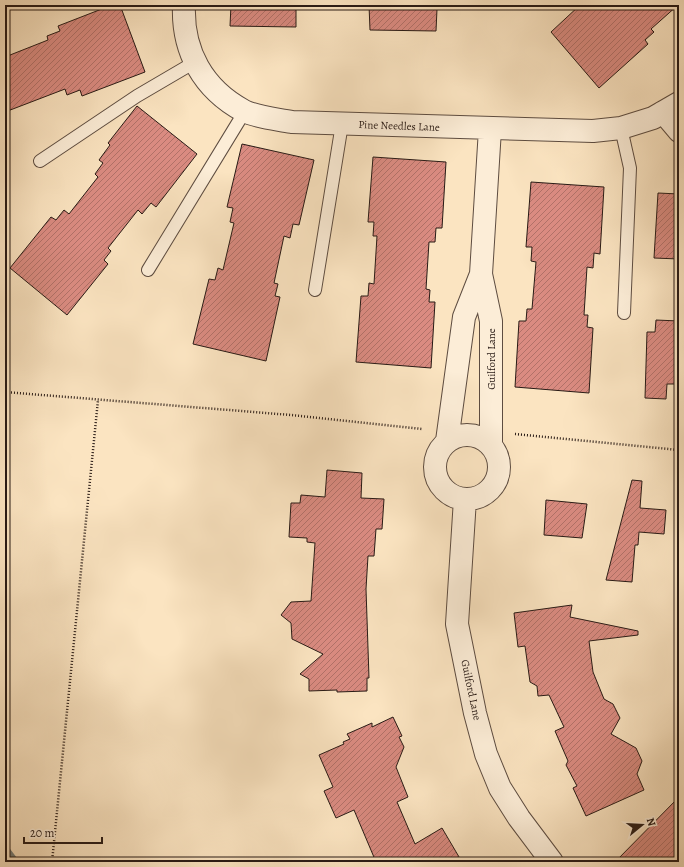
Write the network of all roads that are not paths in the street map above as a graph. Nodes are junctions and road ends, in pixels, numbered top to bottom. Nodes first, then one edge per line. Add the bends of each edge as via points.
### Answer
1 (184, 5) edge
2 (195, 62) junction
3 (671, 107) edge
4 (245, 111) junction
5 (342, 124) junction
6 (621, 128) junction
7 (490, 129) junction
8 (679, 131) edge
9 (40, 161) dead end
10 (148, 270) dead end
11 (480, 274) junction
12 (315, 290) dead end
13 (624, 313) dead end
14 (447, 441) junction
15 (491, 446) junction
16 (465, 499) junction
17 (552, 862) edge

1 - 2 street, Pine Needles Lane via 185,34
2 - 4 street, Pine Needles Lane via 212,87
2 - 9 lane via 137,96
3 - 6 street, Pine Needles Lane via 653,118
3 - 8 street
4 - 5 street, Pine Needles Lane via 260,117 292,122
4 - 10 lane
5 - 7 street, Pine Needles Lane
5 - 12 lane
6 - 7 street, Pine Needles Lane via 593,132
6 - 13 lane via 630,168
7 - 11 street, Guilford Lane
11 - 14 street, Guilford Lane via 464,317
11 - 15 street, Guilford Lane via 491,321
14 - 15 street via 456,436 475,435
14 - 16 street, Guilford Lane via 436,457 436,476 447,492
15 - 16 street, Guilford Lane via 497,455 499,466 496,481 486,494
16 - 17 street, Guilford Lane via 457,624 475,713 486,754 500,788

